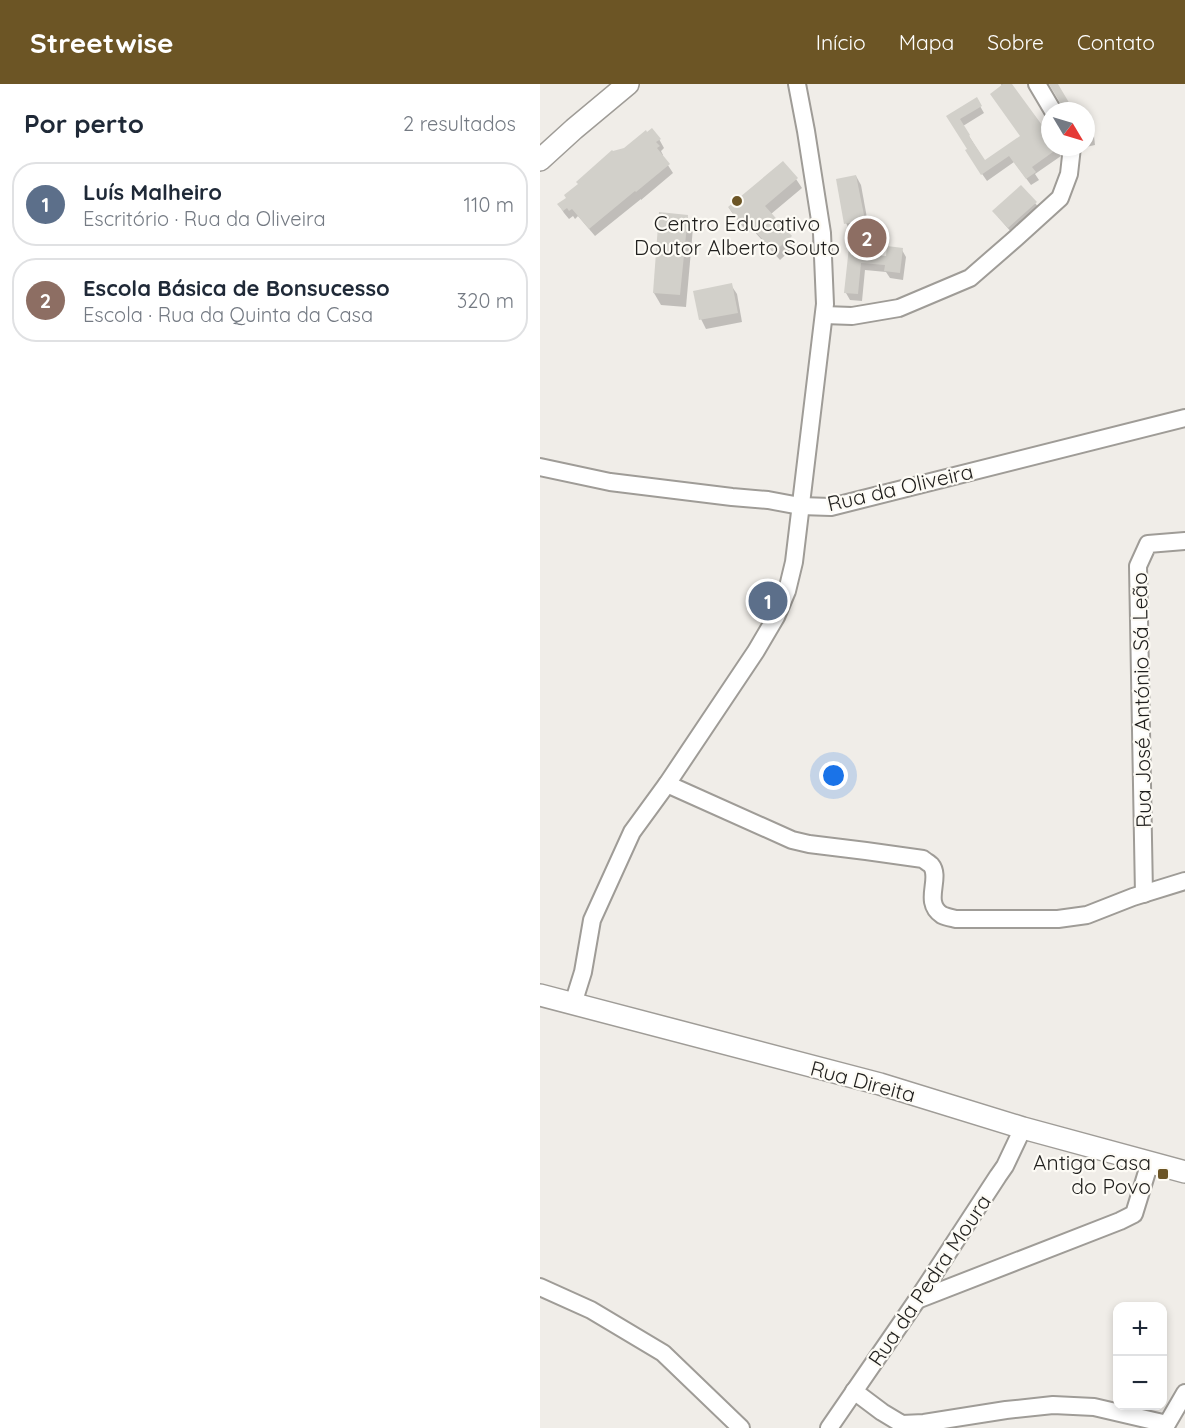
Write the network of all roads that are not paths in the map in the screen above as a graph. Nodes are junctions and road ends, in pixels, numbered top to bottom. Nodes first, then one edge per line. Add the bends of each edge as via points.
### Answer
1 (628, 84) edge
2 (797, 84) edge
3 (1037, 84) edge
4 (1048, 102) edge
5 (1071, 156) edge
6 (540, 160) edge
7 (824, 315) junction
8 (1185, 417) edge
9 (540, 467) edge
10 (800, 506) junction
11 (1185, 541) edge
12 (667, 784) junction
13 (1185, 881) edge
14 (1144, 894) junction
15 (540, 995) edge
16 (573, 1004) junction
17 (1023, 1128) junction
18 (1150, 1162) junction
19 (1185, 1172) edge
20 (540, 1287) edge
21 (917, 1300) junction
22 (854, 1391) junction
23 (1185, 1393) edge
24 (741, 1428) edge
25 (829, 1428) edge

1 - 6 main road
2 - 7 street via 822,233
3 - 4 street
5 - 7 street via 1060,198 970,278 900,308 852,316
7 - 10 street
8 - 10 street, Rua da Oliveira via 831,507
9 - 10 street, Rua da Oliveira via 610,482
10 - 12 street via 794,562 776,617
11 - 14 street, Rua José António Sá Leão via 1148,544 1138,566
12 - 14 street via 792,840 923,859 934,870 935,907 956,920 1087,915
12 - 16 street via 632,832 592,920 584,972
13 - 14 street
15 - 16 main road, Rua Direita
16 - 17 main road, Rua Direita via 880,1084
17 - 18 main road, Rua Direita
17 - 21 street, Rua da Pedra Moura via 1005,1166
18 - 19 main road, Rua Direita
18 - 21 street via 1134,1214
20 - 24 street via 591,1310 663,1353
21 - 22 street, Rua da Pedra Moura
22 - 23 street via 902,1424 1053,1405 1094,1407 1167,1424
22 - 25 street, Rua da Pedra Moura

